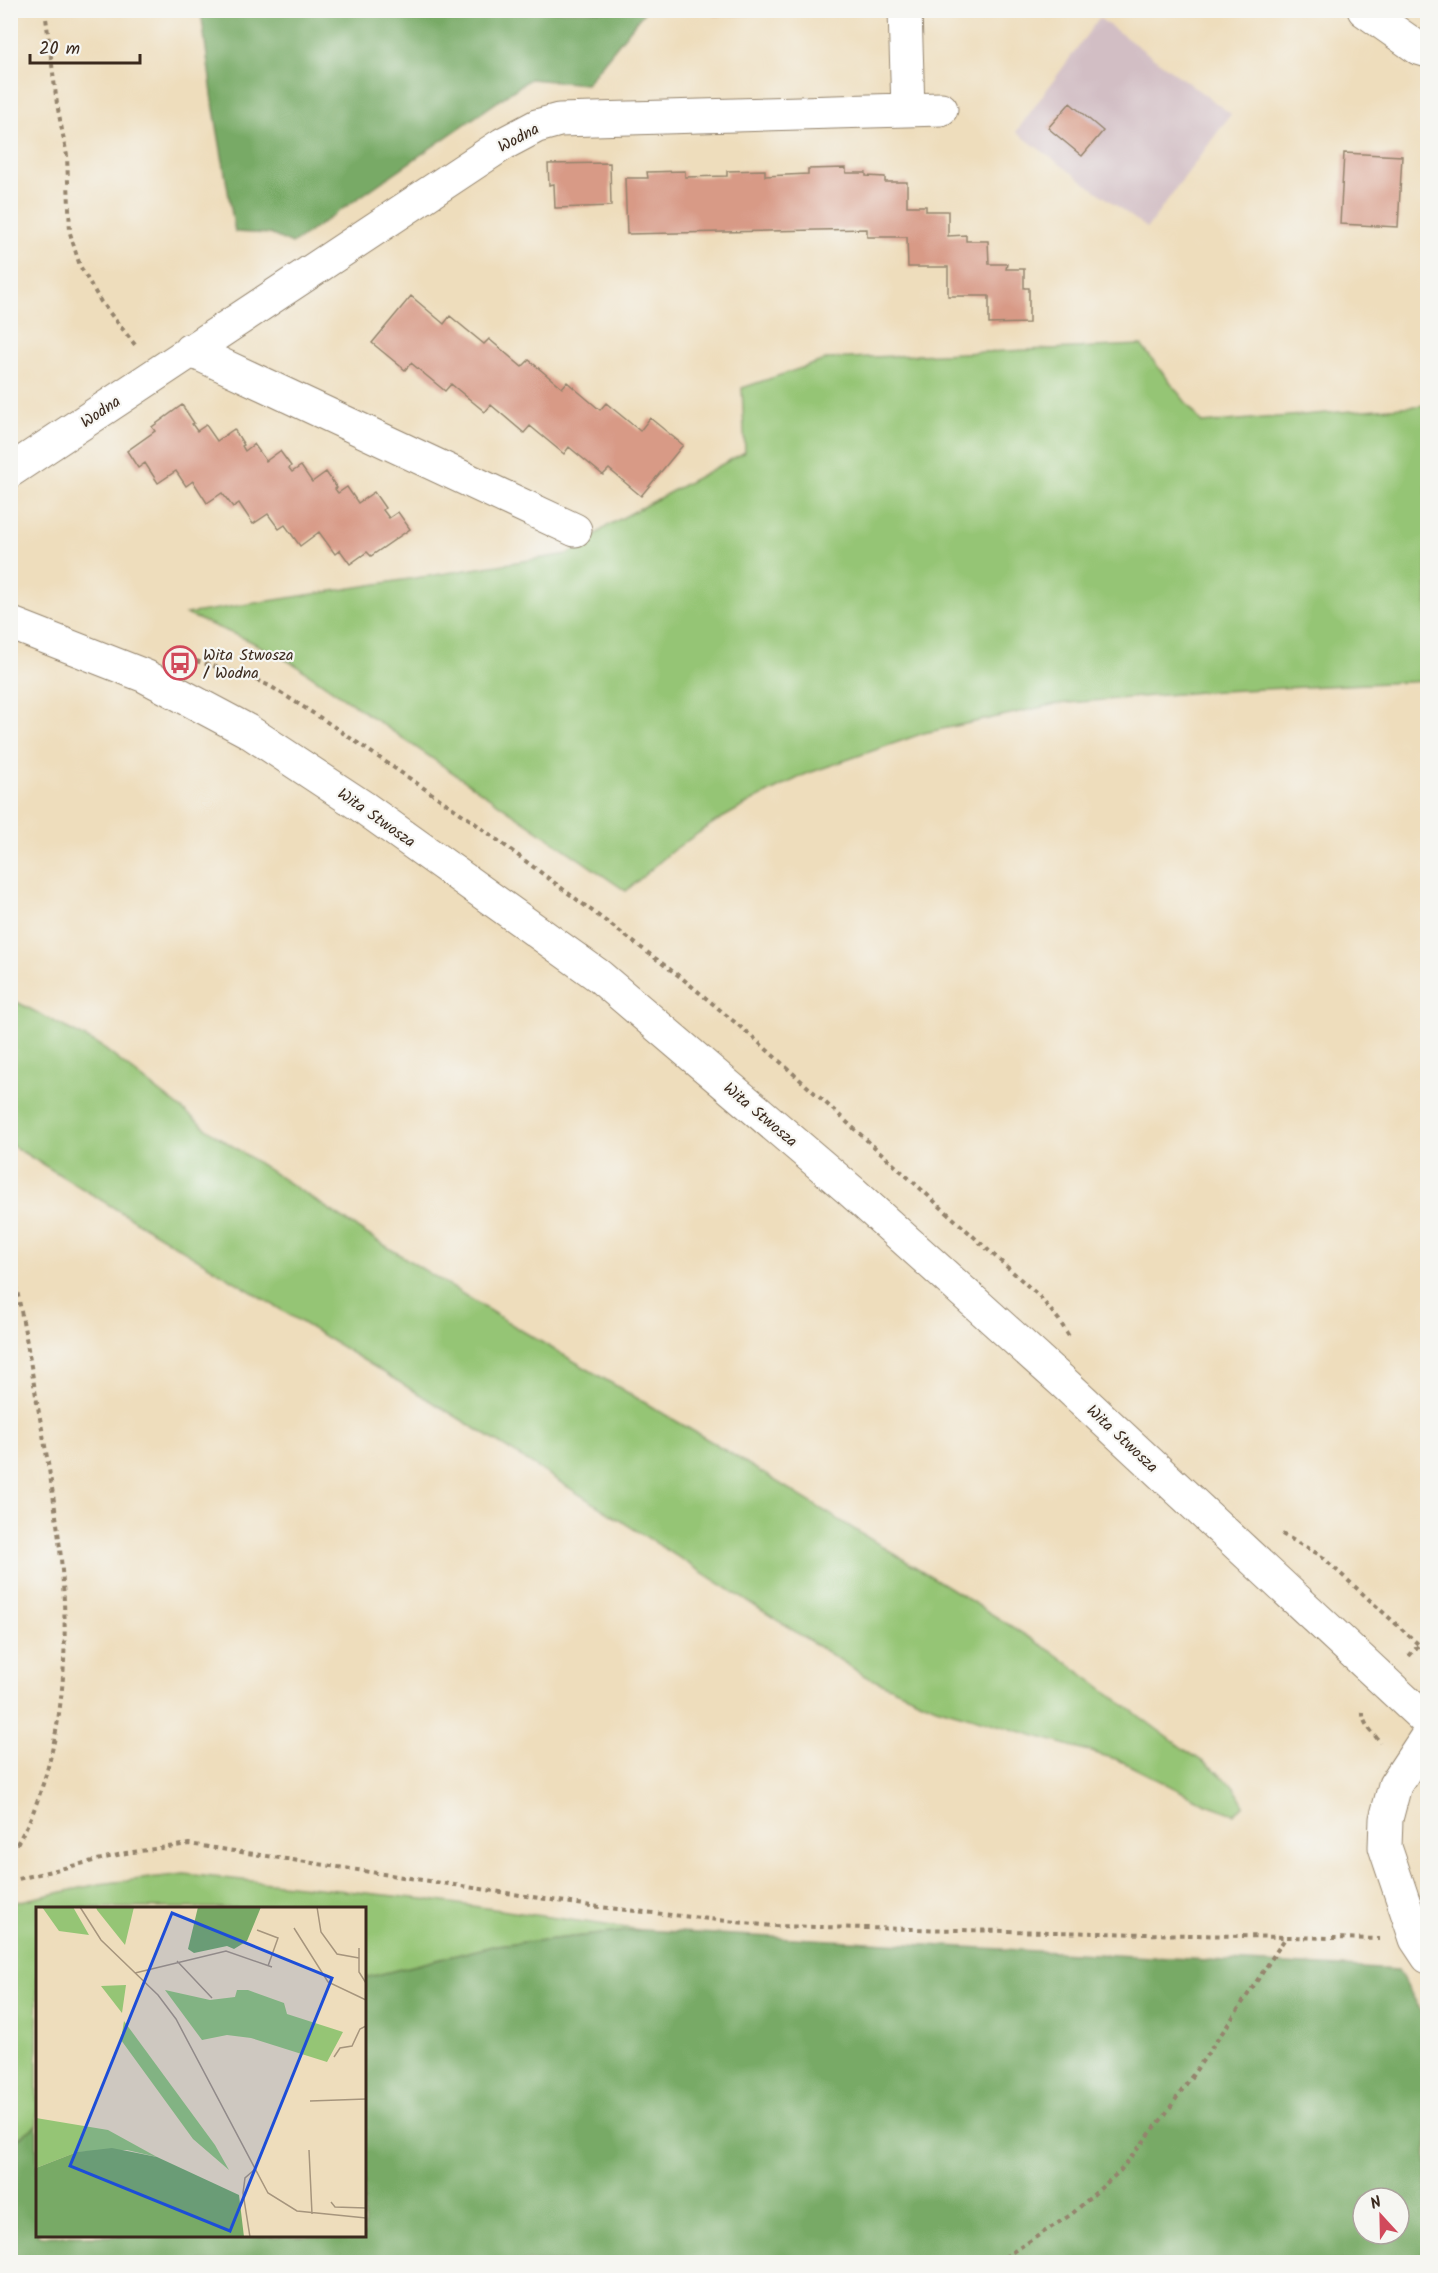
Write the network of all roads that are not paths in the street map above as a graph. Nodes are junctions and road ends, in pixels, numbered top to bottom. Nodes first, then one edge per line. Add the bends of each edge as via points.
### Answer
1 (905, 10) edge
2 (1364, 10) edge
3 (1428, 51) edge
4 (941, 109) dead end
5 (908, 110) junction
6 (190, 350) junction
7 (10, 471) edge
8 (575, 531) dead end
9 (10, 623) edge
10 (1428, 1722) edge
11 (1428, 1735) edge
12 (1422, 1948) edge

1 - 5 street
2 - 3 street
4 - 5 street, Wodna
5 - 6 street, Wodna via 559,120 537,126 503,144
6 - 7 street, Wodna
6 - 8 street
9 - 10 street, Wita Stwosza via 144,676 248,731 363,807 599,976 850,1190 1028,1350
11 - 12 street via 1395,1785 1386,1820 1385,1847

